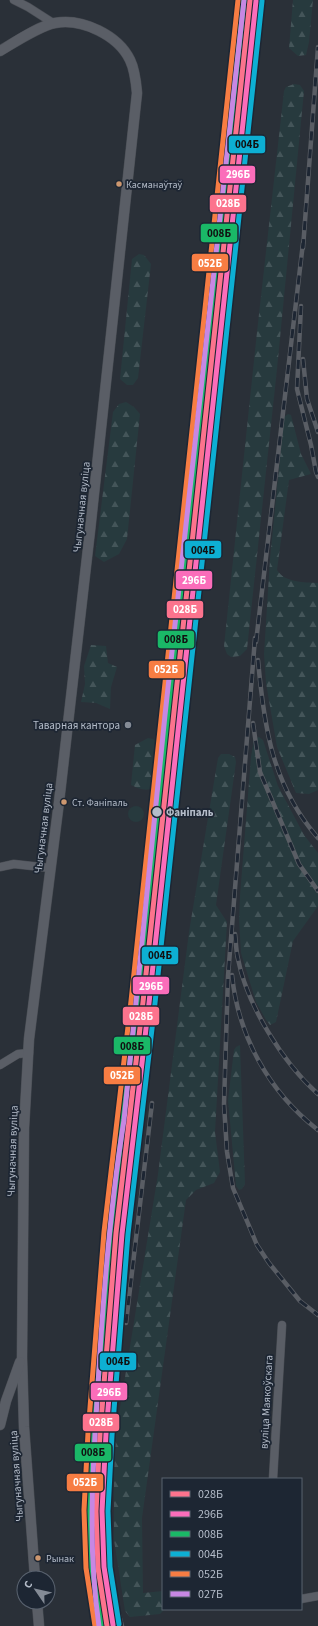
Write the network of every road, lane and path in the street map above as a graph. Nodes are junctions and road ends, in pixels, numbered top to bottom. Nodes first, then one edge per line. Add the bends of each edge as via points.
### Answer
1 (14, 0) edge
2 (53, 23) junction
3 (0, 51) edge
4 (0, 867) edge
5 (50, 868) junction
6 (29, 1053) junction
7 (0, 1065) edge
8 (282, 1325) dead end
9 (22, 1358) junction
10 (6, 1401) junction
11 (23, 1402) junction
12 (0, 1425) edge
13 (273, 1478) edge
14 (34, 1570) edge
15 (318, 1596) edge
16 (302, 1599) edge
17 (38, 1610) edge
18 (39, 1626) edge

1 - 2 street
2 - 3 street
2 - 5 street, Чыгуначная вуліца via 68,21 81,24 114,40 130,60 136,84 137,103
4 - 5 street via 14,864
5 - 6 street, Чыгуначная вуліца
6 - 7 street via 18,1054
6 - 9 street, Чыгуначная вуліца via 24,1143
8 - 13 street, вуліца Маякоўскага
9 - 10 street
9 - 11 street, Чыгуначная вуліца
10 - 11 street
10 - 12 street
11 - 14 street, Чыгуначная вуліца
15 - 16 street
17 - 18 street

